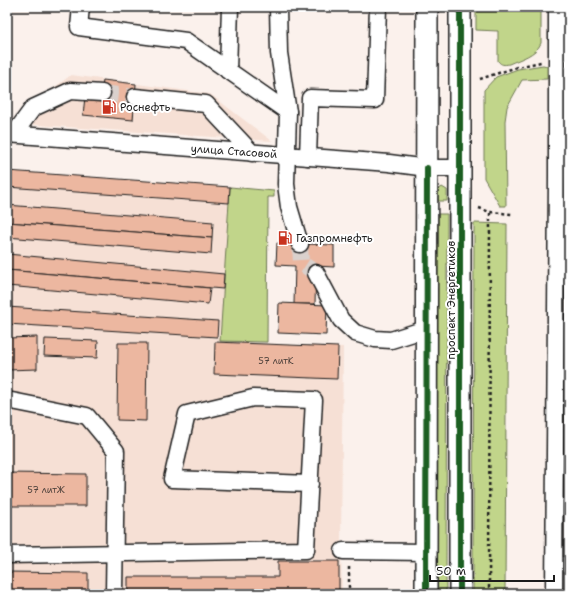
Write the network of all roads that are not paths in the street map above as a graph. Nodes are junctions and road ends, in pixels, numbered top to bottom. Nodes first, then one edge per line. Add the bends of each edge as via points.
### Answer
1 (81, 7) edge
2 (230, 7) edge
3 (278, 7) edge
4 (378, 7) edge
5 (427, 7) edge
6 (460, 7) edge
7 (557, 7) edge
8 (228, 71) junction
9 (102, 93) tunnel mouth
10 (135, 97) tunnel mouth
11 (288, 112) junction
12 (11, 134) edge
13 (252, 153) junction
14 (286, 156) junction
15 (308, 157) junction
16 (427, 168) junction
17 (461, 168) junction
18 (563, 174) edge
19 (300, 244) tunnel mouth
20 (316, 273) tunnel mouth
21 (426, 329) junction
22 (7, 400) edge
23 (310, 484) junction
24 (346, 551) road end
25 (426, 552) junction
26 (115, 553) junction
27 (7, 555) edge
28 (114, 594) edge
29 (426, 594) edge
30 (460, 594) edge
31 (554, 594) edge

1 - 8 street via 79,27 186,41
2 - 8 street
3 - 11 street via 279,53
4 - 15 street via 375,100 310,98
5 - 16 main road
6 - 17 main road, проспект Энергетиков
7 - 18 street
8 - 11 street
9 - 12 street via 70,91 33,108
10 - 13 street via 206,104
11 - 14 street
12 - 13 street, улица Стасовой
13 - 14 street, улица Стасовой
14 - 15 street, улица Стасовой
14 - 19 street via 289,207
15 - 16 street, улица Стасовой
16 - 17 street, улица Стасовой
16 - 21 main road
17 - 30 main road, проспект Энергетиков
18 - 31 street
20 - 21 street via 340,320 355,333 390,340
21 - 25 main road
22 - 26 street via 87,416 116,451
23 - 23 street via 314,400 252,398 188,414 172,479
23 - 26 street via 306,550
24 - 25 street
25 - 29 main road
26 - 27 street
26 - 28 street

